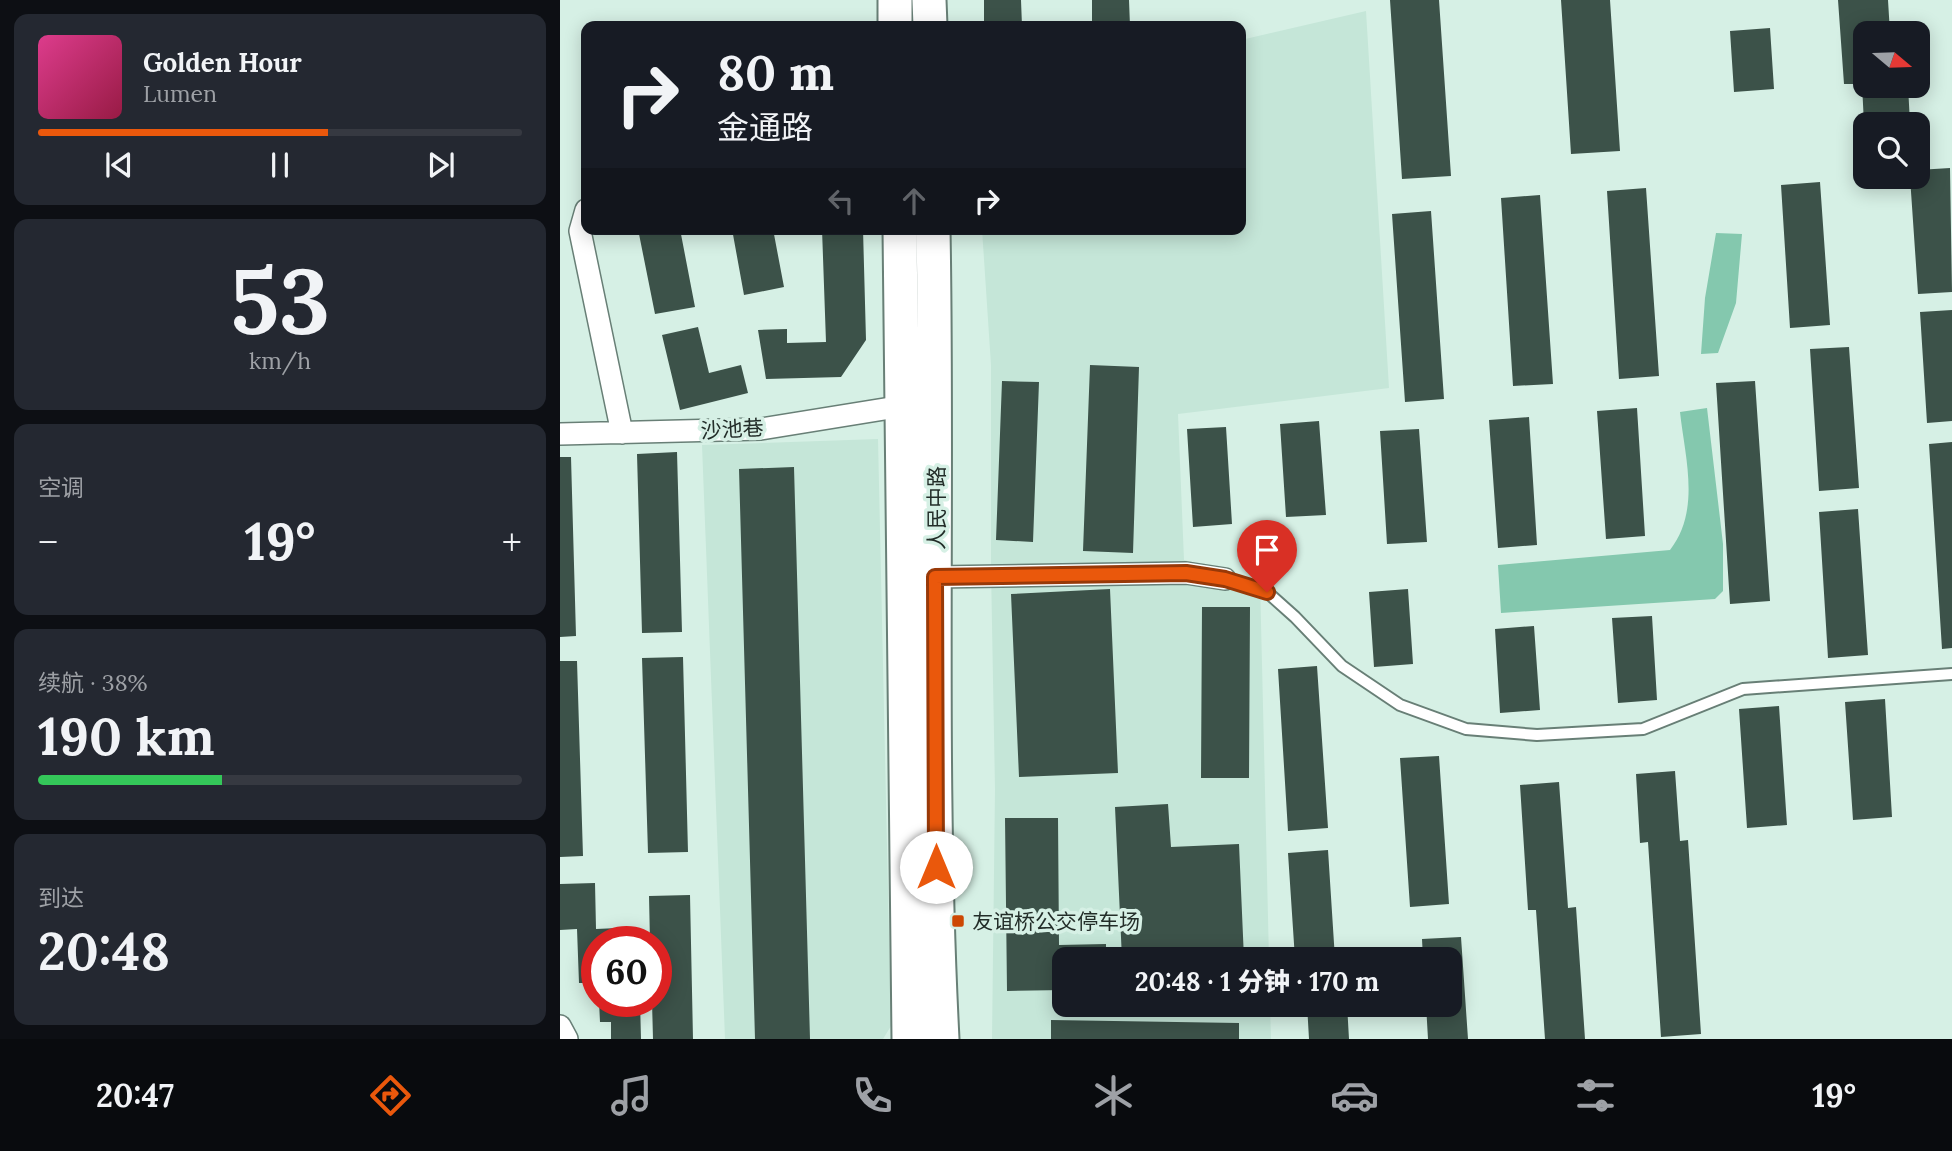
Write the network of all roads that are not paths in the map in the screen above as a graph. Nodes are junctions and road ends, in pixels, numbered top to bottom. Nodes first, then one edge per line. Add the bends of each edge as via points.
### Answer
1 (895, 0) edge
2 (929, 0) edge
3 (895, 21) edge
4 (930, 21) edge
5 (581, 227) edge
6 (900, 235) edge
7 (933, 235) edge
8 (903, 406) junction
9 (622, 433) junction
10 (560, 434) edge
11 (935, 577) junction
12 (1225, 579) joint
13 (1952, 674) edge
14 (560, 1026) edge
15 (567, 1039) edge
16 (909, 1039) edge
17 (942, 1039) edge

1 - 3 main road
2 - 4 main road
5 - 9 street
6 - 8 main road, 人民中路
7 - 11 main road, 人民中路
8 - 9 street, 沙池巷 via 761,429
8 - 16 main road, 人民中路
9 - 10 street, 沙池巷
11 - 12 street via 1186,573
11 - 17 main road, 人民中路 via 936,920
12 - 13 lane via 1267,592 1342,666 1401,705 1466,729 1536,735 1643,729 1743,688
14 - 15 street

